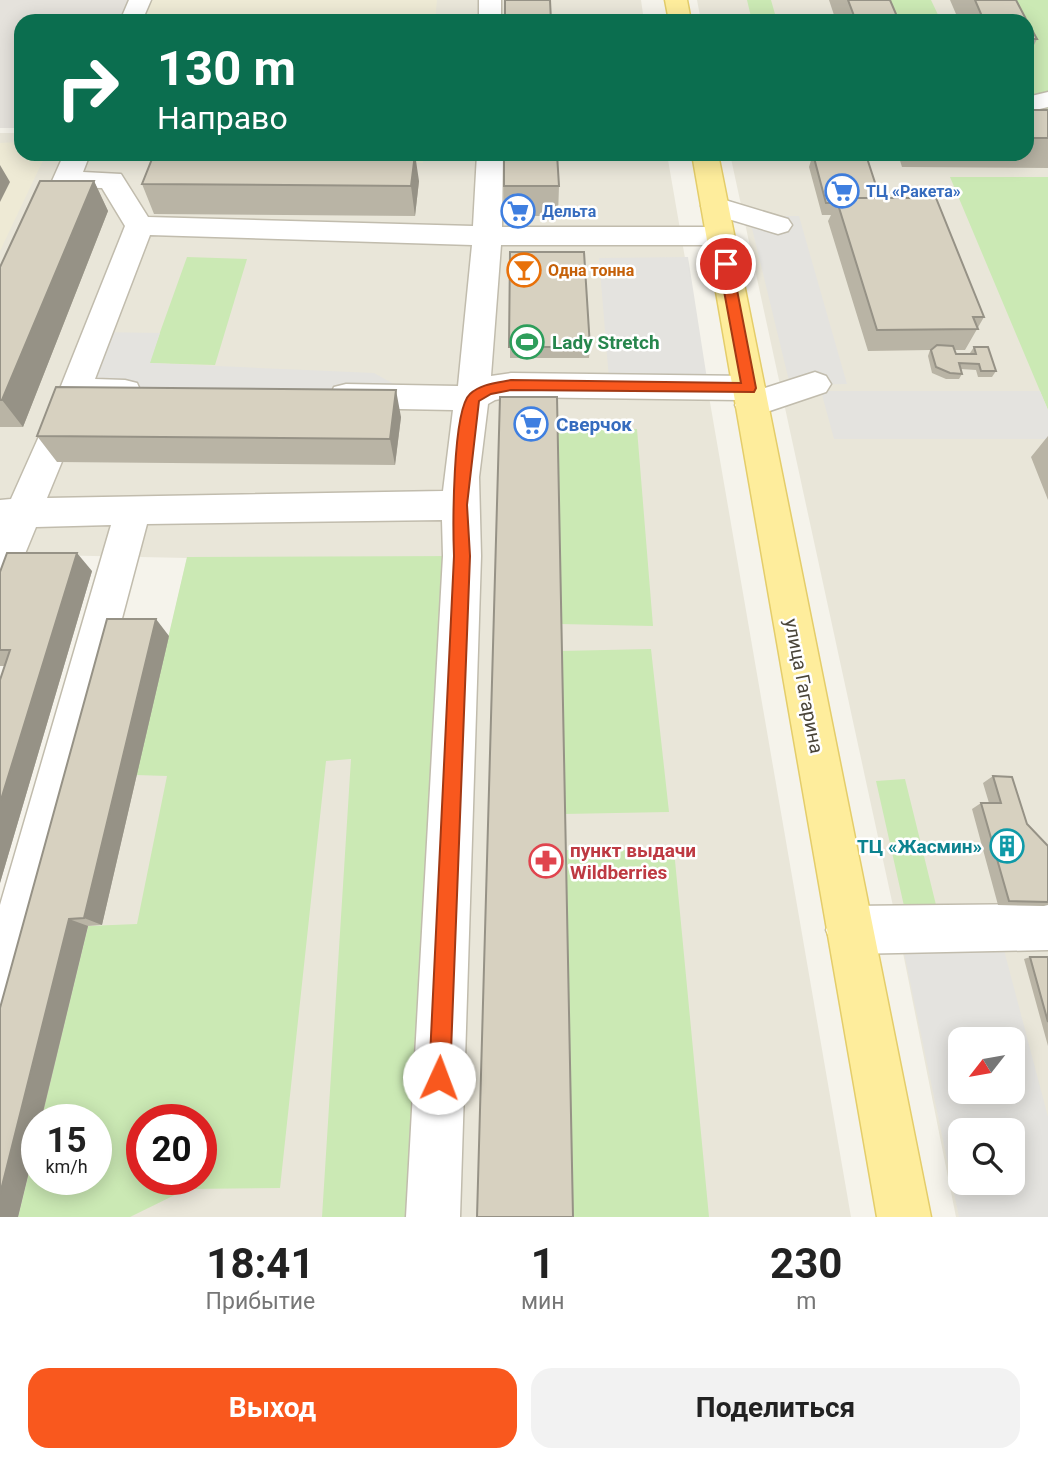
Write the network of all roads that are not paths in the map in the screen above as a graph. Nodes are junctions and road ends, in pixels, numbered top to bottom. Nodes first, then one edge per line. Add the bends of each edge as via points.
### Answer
1 (74, 161) edge
2 (490, 161) edge
3 (706, 161) edge
4 (715, 206) junction
5 (778, 225) dead end
6 (139, 226) junction
7 (487, 236) junction
8 (720, 236) junction
9 (815, 384) dead end
10 (75, 391) junction
11 (158, 393) edge
12 (323, 396) edge
13 (751, 397) junction
14 (473, 398) junction
15 (459, 505) junction
16 (133, 510) junction
17 (12, 514) edge
18 (0, 572) edge
19 (1048, 927) edge
20 (850, 930) junction
21 (0, 988) edge
22 (433, 1217) edge
23 (904, 1217) edge

1 - 6 lane via 66,181 111,180
2 - 7 lane
3 - 4 main road, улица Гагарина
4 - 5 lane
4 - 8 main road, улица Гагарина
6 - 7 lane
6 - 10 lane
7 - 8 lane
7 - 14 lane
8 - 13 main road, улица Гагарина
9 - 13 lane
10 - 11 lane
10 - 17 lane
12 - 14 lane
13 - 14 lane via 511,385 487,389
13 - 20 main road, улица Гагарина
14 - 15 lane
15 - 16 lane
15 - 22 lane via 462,556
16 - 17 lane
16 - 21 lane
17 - 18 lane
19 - 20 lane
20 - 23 main road, улица Гагарина

